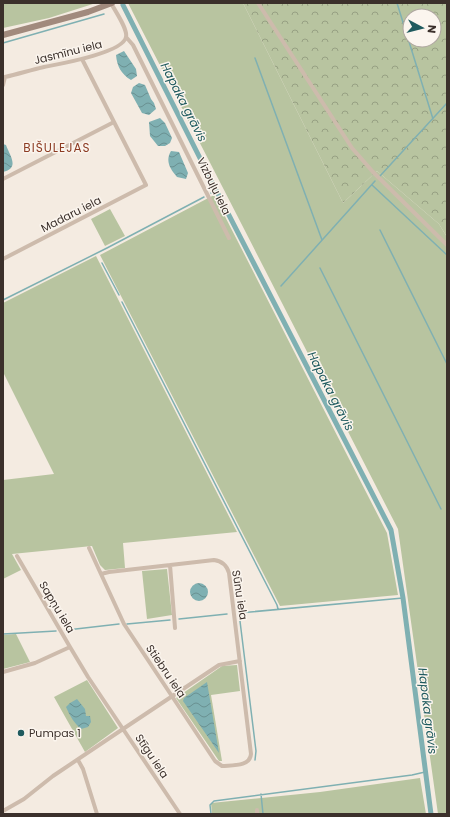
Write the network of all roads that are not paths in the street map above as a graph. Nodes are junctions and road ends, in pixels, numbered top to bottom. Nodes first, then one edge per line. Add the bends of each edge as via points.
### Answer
1 (112, 3) edge
2 (258, 3) edge
3 (3, 35) edge
4 (126, 37) junction
5 (82, 60) junction
6 (3, 85) edge
7 (114, 122) junction
8 (3, 180) edge
9 (229, 238) dead end
10 (447, 245) edge
11 (3, 258) edge
12 (89, 548) dead end
13 (16, 556) dead end
14 (170, 565) junction
15 (101, 574) junction
16 (175, 628) dead end
17 (70, 646) junction
18 (240, 661) junction
19 (3, 672) edge
20 (172, 696) junction
21 (123, 729) junction
22 (251, 754) joint
23 (78, 760) junction
24 (3, 811) edge
25 (96, 814) edge
26 (180, 814) edge

1 - 3 main road
1 - 4 street via 126,30
2 - 10 street via 352,148
4 - 5 street, Jasmīnu iela via 118,47
4 - 9 street, Vizbuļu iela via 134,45
5 - 6 street, Jasmīnu iela via 5,77
5 - 7 street
7 - 8 street
7 - 11 street, Madaru iela via 146,186
12 - 15 street, Stiebru iela
13 - 17 street, Sapņu iela
14 - 15 street, Sūnu iela
14 - 16 street
14 - 18 street, Sūnu iela via 216,561 227,568
15 - 20 street, Stiebru iela via 124,624
17 - 19 street, Sapņu iela via 35,663
17 - 21 street
18 - 20 street via 219,665
18 - 22 street, Sūnu iela
20 - 21 street
20 - 22 street, Stiebru iela via 220,765 245,763 250,761
21 - 23 street, Stīgu iela
21 - 26 street, Stīgu iela
23 - 24 street, Stīgu iela
23 - 25 street via 83,768

